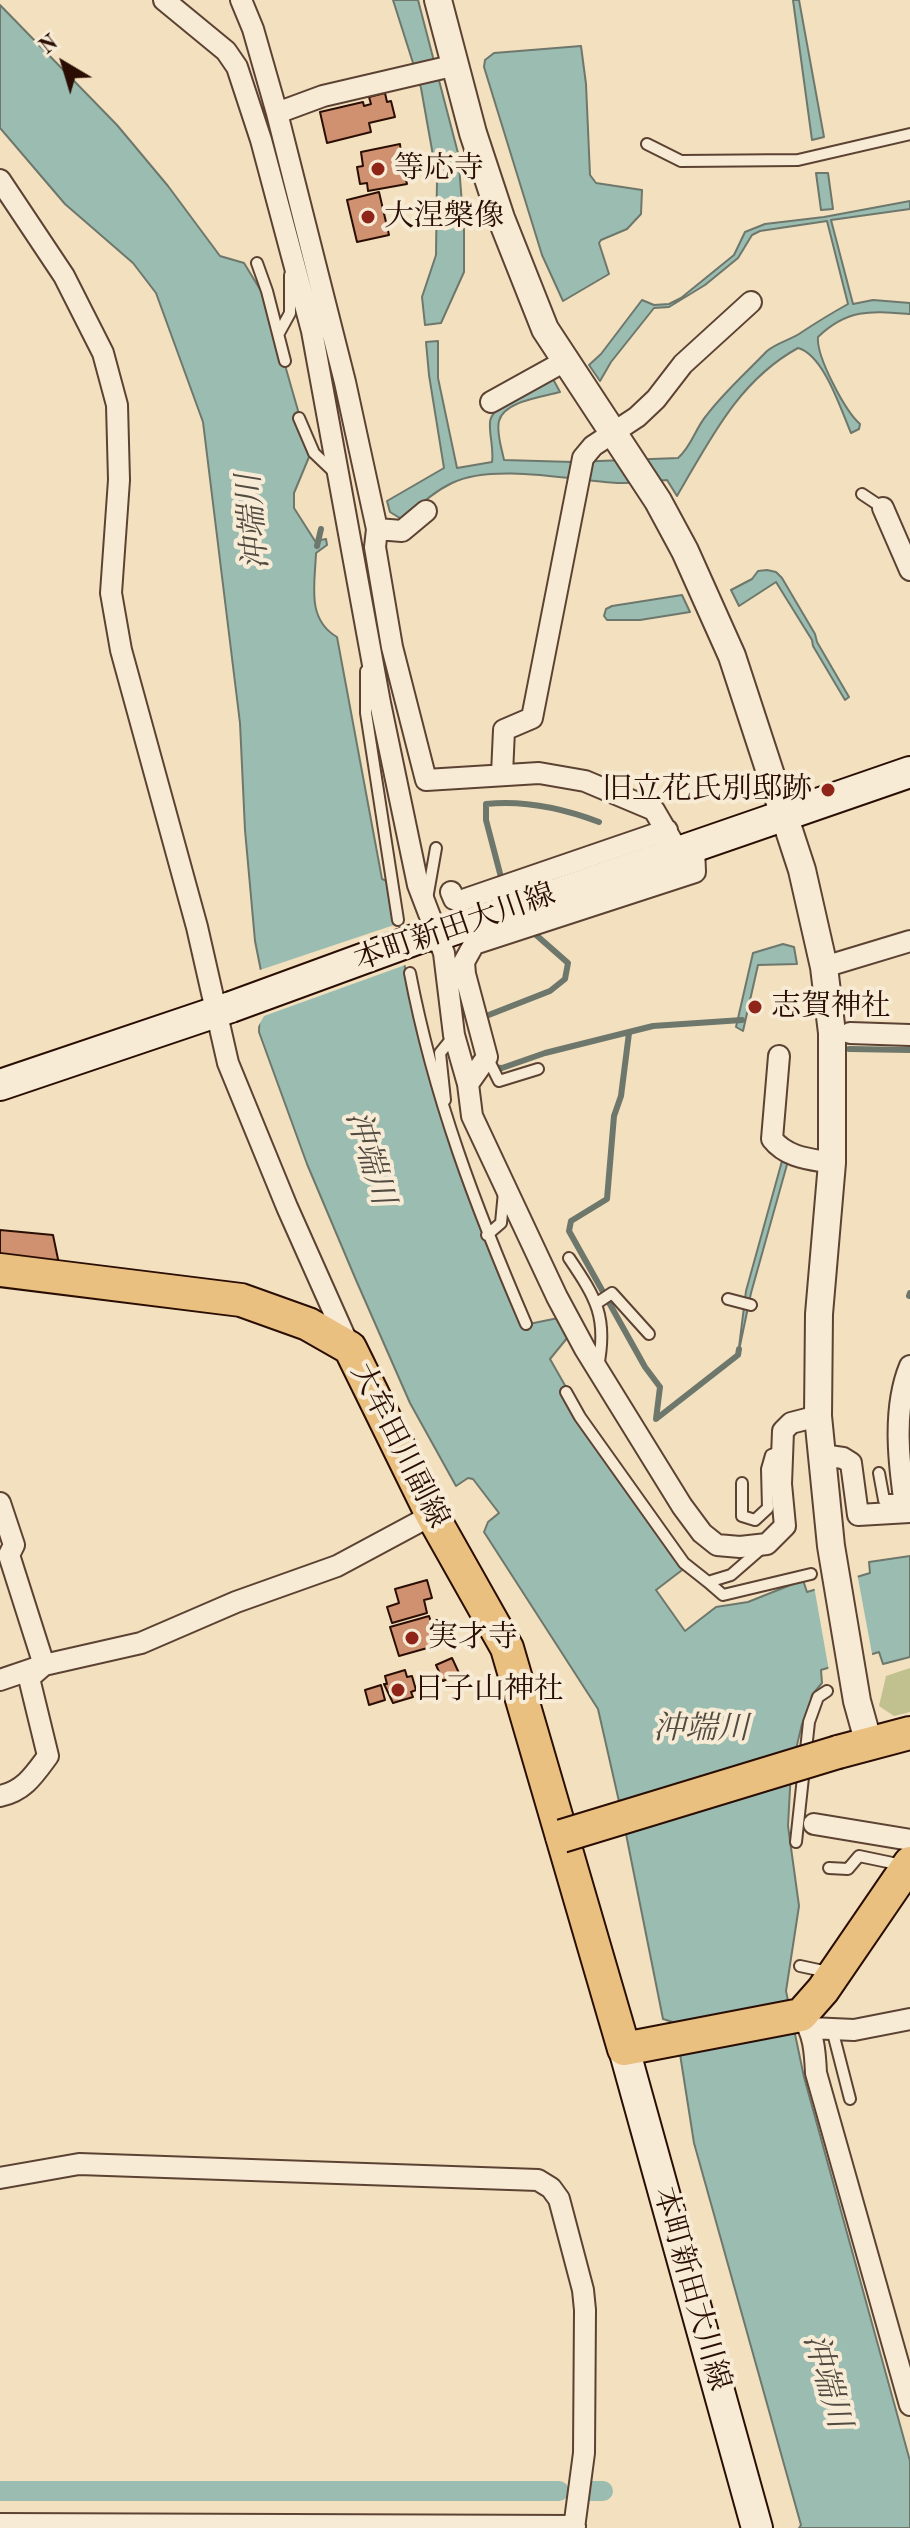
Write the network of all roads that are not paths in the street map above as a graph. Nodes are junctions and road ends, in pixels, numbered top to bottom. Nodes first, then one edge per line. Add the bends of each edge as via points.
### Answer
1 (164, 0) edge
2 (241, 0) edge
3 (438, 0) edge
4 (448, 67) junction
5 (266, 82) junction
6 (277, 113) junction
7 (910, 134) edge
8 (261, 140) junction
9 (647, 144) dead end
10 (0, 180) edge
11 (290, 249) junction
12 (257, 263) dead end
13 (751, 302) dead end
14 (279, 333) junction
15 (285, 361) dead end
16 (565, 361) junction
17 (491, 402) dead end
18 (299, 418) dead end
19 (613, 434) junction
20 (341, 478) junction
21 (862, 494) dead end
22 (883, 508) joint
23 (426, 511) dead end
24 (377, 526) junction
25 (349, 528) junction
26 (910, 570) edge
27 (373, 665) junction
28 (380, 703) junction
29 (419, 759) junction
30 (910, 772) edge
31 (502, 774) junction
32 (784, 815) junction
33 (680, 843) junction
34 (436, 848) dead end
35 (451, 892) dead end
36 (426, 901) junction
37 (398, 920) dead end
38 (431, 936) junction
39 (910, 941) edge
40 (824, 967) junction
41 (410, 973) dead end
42 (225, 1009) junction
43 (850, 1033) dead end
44 (454, 1035) junction
45 (910, 1035) edge
46 (779, 1056) dead end
47 (487, 1057) junction
48 (538, 1069) dead end
49 (5, 1083) edge
50 (468, 1084) junction
51 (447, 1125) junction
52 (832, 1163) junction
53 (505, 1186) junction
54 (487, 1235) junction
55 (569, 1258) dead end
56 (0, 1270) edge
57 (728, 1299) dead end
58 (597, 1303) junction
59 (751, 1305) dead end
60 (526, 1324) dead end
61 (649, 1334) dead end
62 (350, 1348) junction
63 (910, 1366) edge
64 (597, 1369) junction
65 (566, 1392) dead end
66 (818, 1416) junction
67 (782, 1451) junction
68 (822, 1455) junction
69 (879, 1473) dead end
70 (742, 1483) dead end
71 (0, 1503) edge
72 (907, 1508) edge
73 (432, 1515) junction
74 (767, 1544) junction
75 (811, 1574) dead end
76 (708, 1582) junction
77 (44, 1665) junction
78 (0, 1680) edge
79 (827, 1691) dead end
80 (910, 1733) edge
81 (869, 1744) junction
82 (0, 1796) edge
83 (807, 1824) junction
84 (562, 1836) junction
85 (796, 1842) dead end
86 (909, 1856) edge
87 (829, 1868) dead end
88 (800, 1966) dead end
89 (834, 1974) junction
90 (910, 2019) edge
91 (806, 2021) junction
92 (832, 2029) junction
93 (628, 2048) junction
94 (850, 2099) dead end
95 (0, 2178) edge
96 (910, 2405) edge
97 (0, 2524) edge
98 (574, 2527) edge
99 (757, 2528) edge

1 - 8 street via 226,51 237,67
2 - 5 street
3 - 4 street
4 - 6 street via 323,96
4 - 16 street via 545,329
5 - 6 street
5 - 8 street
6 - 24 street
7 - 9 lane via 798,160 681,161
8 - 11 street
10 - 42 street via 64,276 103,353 117,405 119,480 111,593 121,650
11 - 14 lane via 290,313
11 - 20 street
12 - 14 lane
13 - 19 street via 683,364 656,399
14 - 15 lane
16 - 17 street
16 - 19 street
18 - 20 lane via 314,453
19 - 31 street via 583,458 532,718 504,730
19 - 32 street via 685,551 732,656
20 - 25 street
21 - 22 lane
22 - 26 street
23 - 24 street via 402,531
24 - 25 street
24 - 29 street via 375,547 392,647
25 - 27 street
27 - 28 street
27 - 37 lane via 366,671 366,713
28 - 29 street
28 - 36 street via 418,885
29 - 31 street via 426,780
30 - 32 main road, 本町新田大川線
31 - 33 street via 539,773 585,781 654,810
32 - 33 main road, 本町新田大川線
32 - 40 street
33 - 35 street via 460,901
33 - 38 main road, 本町新田大川線
33 - 47 street via 695,872 474,944 464,962 465,974
34 - 36 lane
36 - 38 street
38 - 42 main road, 本町新田大川線, bridge
38 - 44 street via 444,953
39 - 40 street
40 - 52 street via 832,1033
41 - 51 lane
42 - 49 main road, 本町新田大川線
42 - 62 street via 228,1063
43 - 45 street
44 - 50 street
44 - 51 lane via 440,1053
46 - 52 street via 772,1139 791,1155
47 - 48 lane via 499,1081
47 - 50 street
50 - 53 street via 472,1116
51 - 54 lane
52 - 66 street via 819,1314
53 - 54 lane via 501,1223
53 - 64 street
54 - 60 lane
55 - 58 lane
56 - 62 main road, 大牟田川副線 via 241,1300 308,1324
57 - 59 lane
58 - 61 lane via 612,1293
58 - 64 lane via 603,1341
62 - 73 main road, 大牟田川副線
63 - 72 street via 899,1441
64 - 74 street via 702,1533 717,1545
65 - 76 lane via 684,1563
66 - 67 street via 791,1423 783,1431
66 - 68 street
67 - 70 lane via 771,1455 768,1508 755,1520 742,1516
67 - 74 street via 785,1526
68 - 72 street via 851,1463 858,1515
68 - 81 street via 831,1546
69 - 72 lane via 884,1500
71 - 77 street via 14,1545 9,1555
73 - 77 street via 337,1566 141,1643
73 - 84 main road, 大牟田川副線 via 507,1648
74 - 76 lane via 731,1575
75 - 76 lane via 723,1595
77 - 78 street
77 - 82 street via 29,1678 48,1756 17,1792
79 - 83 lane via 818,1697 809,1722
80 - 81 main road
81 - 84 main road, bridge
83 - 85 lane
83 - 86 street
84 - 93 main road, 大牟田川副線
86 - 87 lane via 859,1856 848,1869
86 - 89 main road
88 - 89 lane
89 - 91 main road
90 - 92 street
91 - 92 street
91 - 93 main road
91 - 96 street
92 - 94 lane
93 - 99 main road, 本町新田大川線
95 - 98 street via 79,2164 538,2180 559,2199 583,2290 584,2453
97 - 98 street

